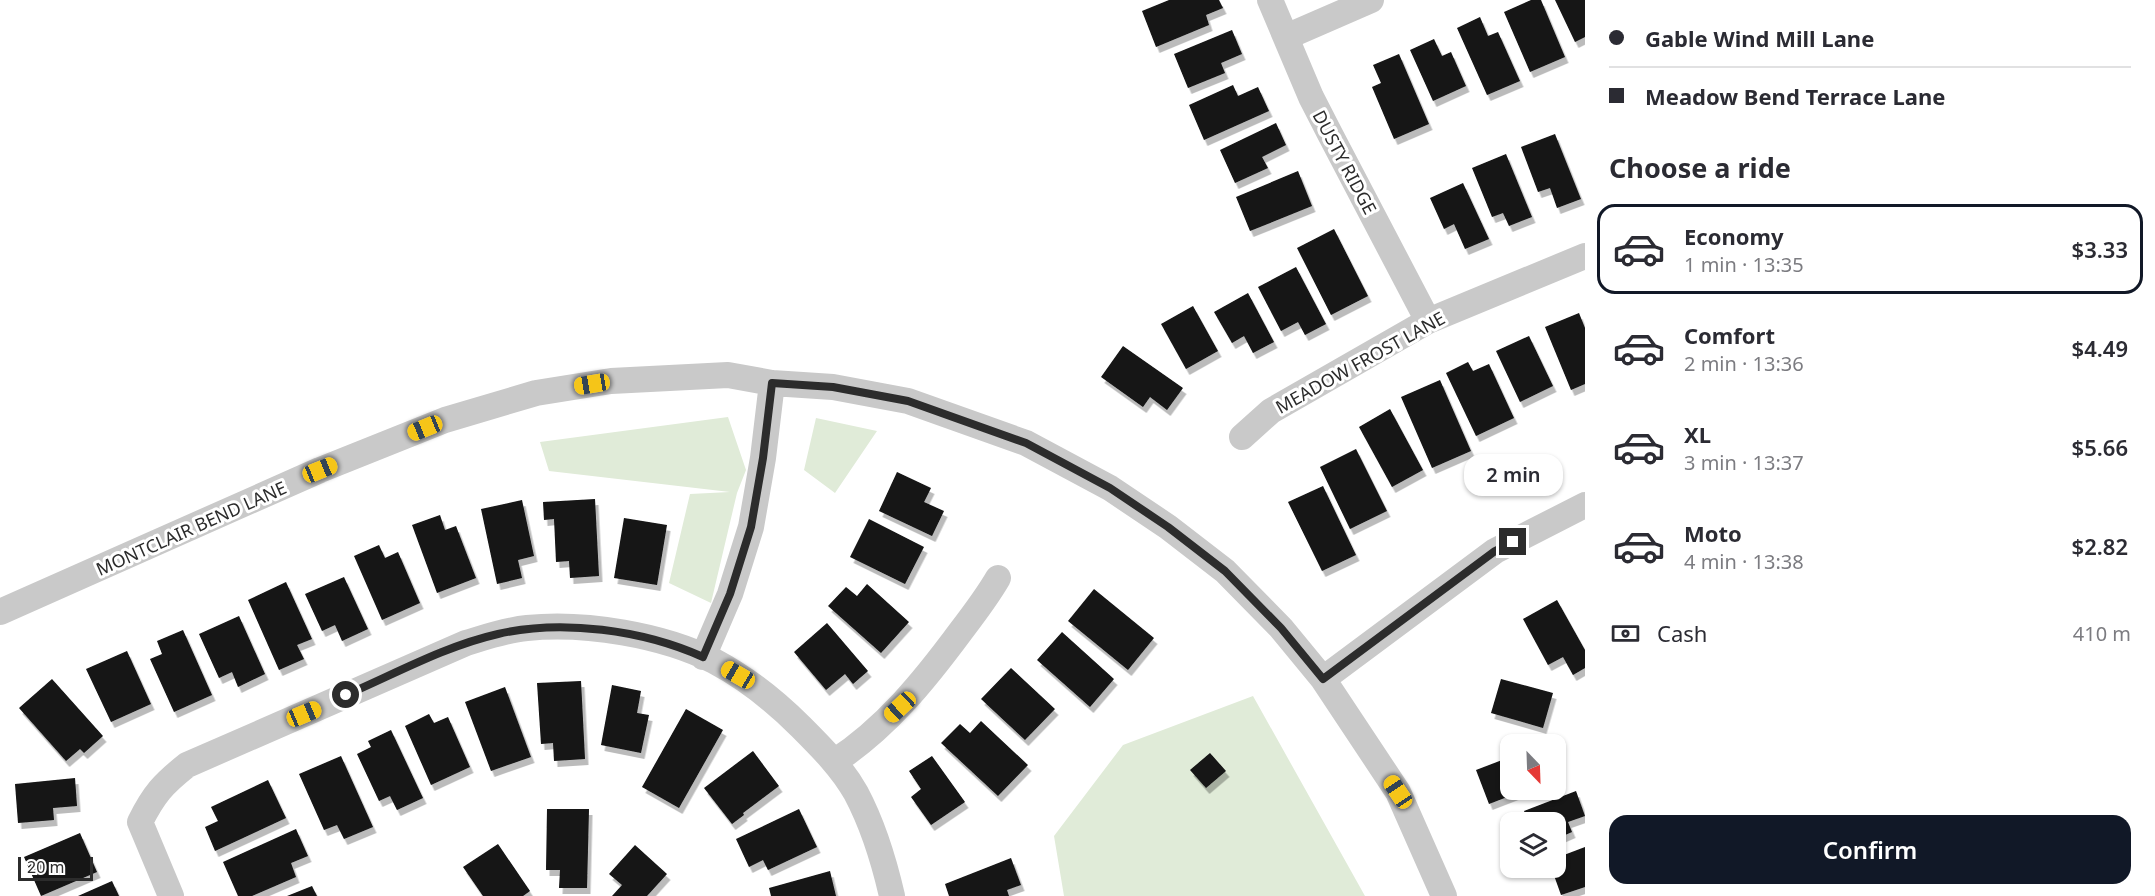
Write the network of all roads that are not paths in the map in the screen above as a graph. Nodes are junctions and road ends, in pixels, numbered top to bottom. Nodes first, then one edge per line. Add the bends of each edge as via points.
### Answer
1 (1270, 0) edge
2 (1371, 0) edge
3 (1286, 37) junction
4 (1585, 256) edge
5 (1428, 321) junction
6 (772, 383) junction
7 (1242, 437) dead end
8 (1585, 505) edge
9 (998, 578) dead end
10 (0, 612) edge
11 (703, 657) junction
12 (1323, 679) junction
13 (834, 762) junction
14 (171, 896) edge
15 (892, 896) edge
16 (1444, 896) edge

1 - 3 street, DUSTY RIDGE
2 - 3 street
3 - 5 street, DUSTY RIDGE via 1329,134
4 - 5 street, MEADOW FROST LANE
5 - 7 street, MEADOW FROST LANE via 1271,411
6 - 10 street, MONTCLAIR BEND LANE via 728,375 611,381 536,393 445,420 320,470
6 - 11 street via 751,527 730,594
6 - 12 street, MONTCLAIR BEND LANE via 833,387 908,401 1026,443 1110,488 1225,571 1281,628
8 - 12 street via 1495,551
9 - 13 street via 918,688 881,725
11 - 13 street via 738,675 768,697
11 - 14 street via 660,641 588,629 527,628 496,634 436,655 187,765 164,783 140,822
12 - 16 street, MONTCLAIR BEND LANE via 1398,792
13 - 15 street via 868,819

